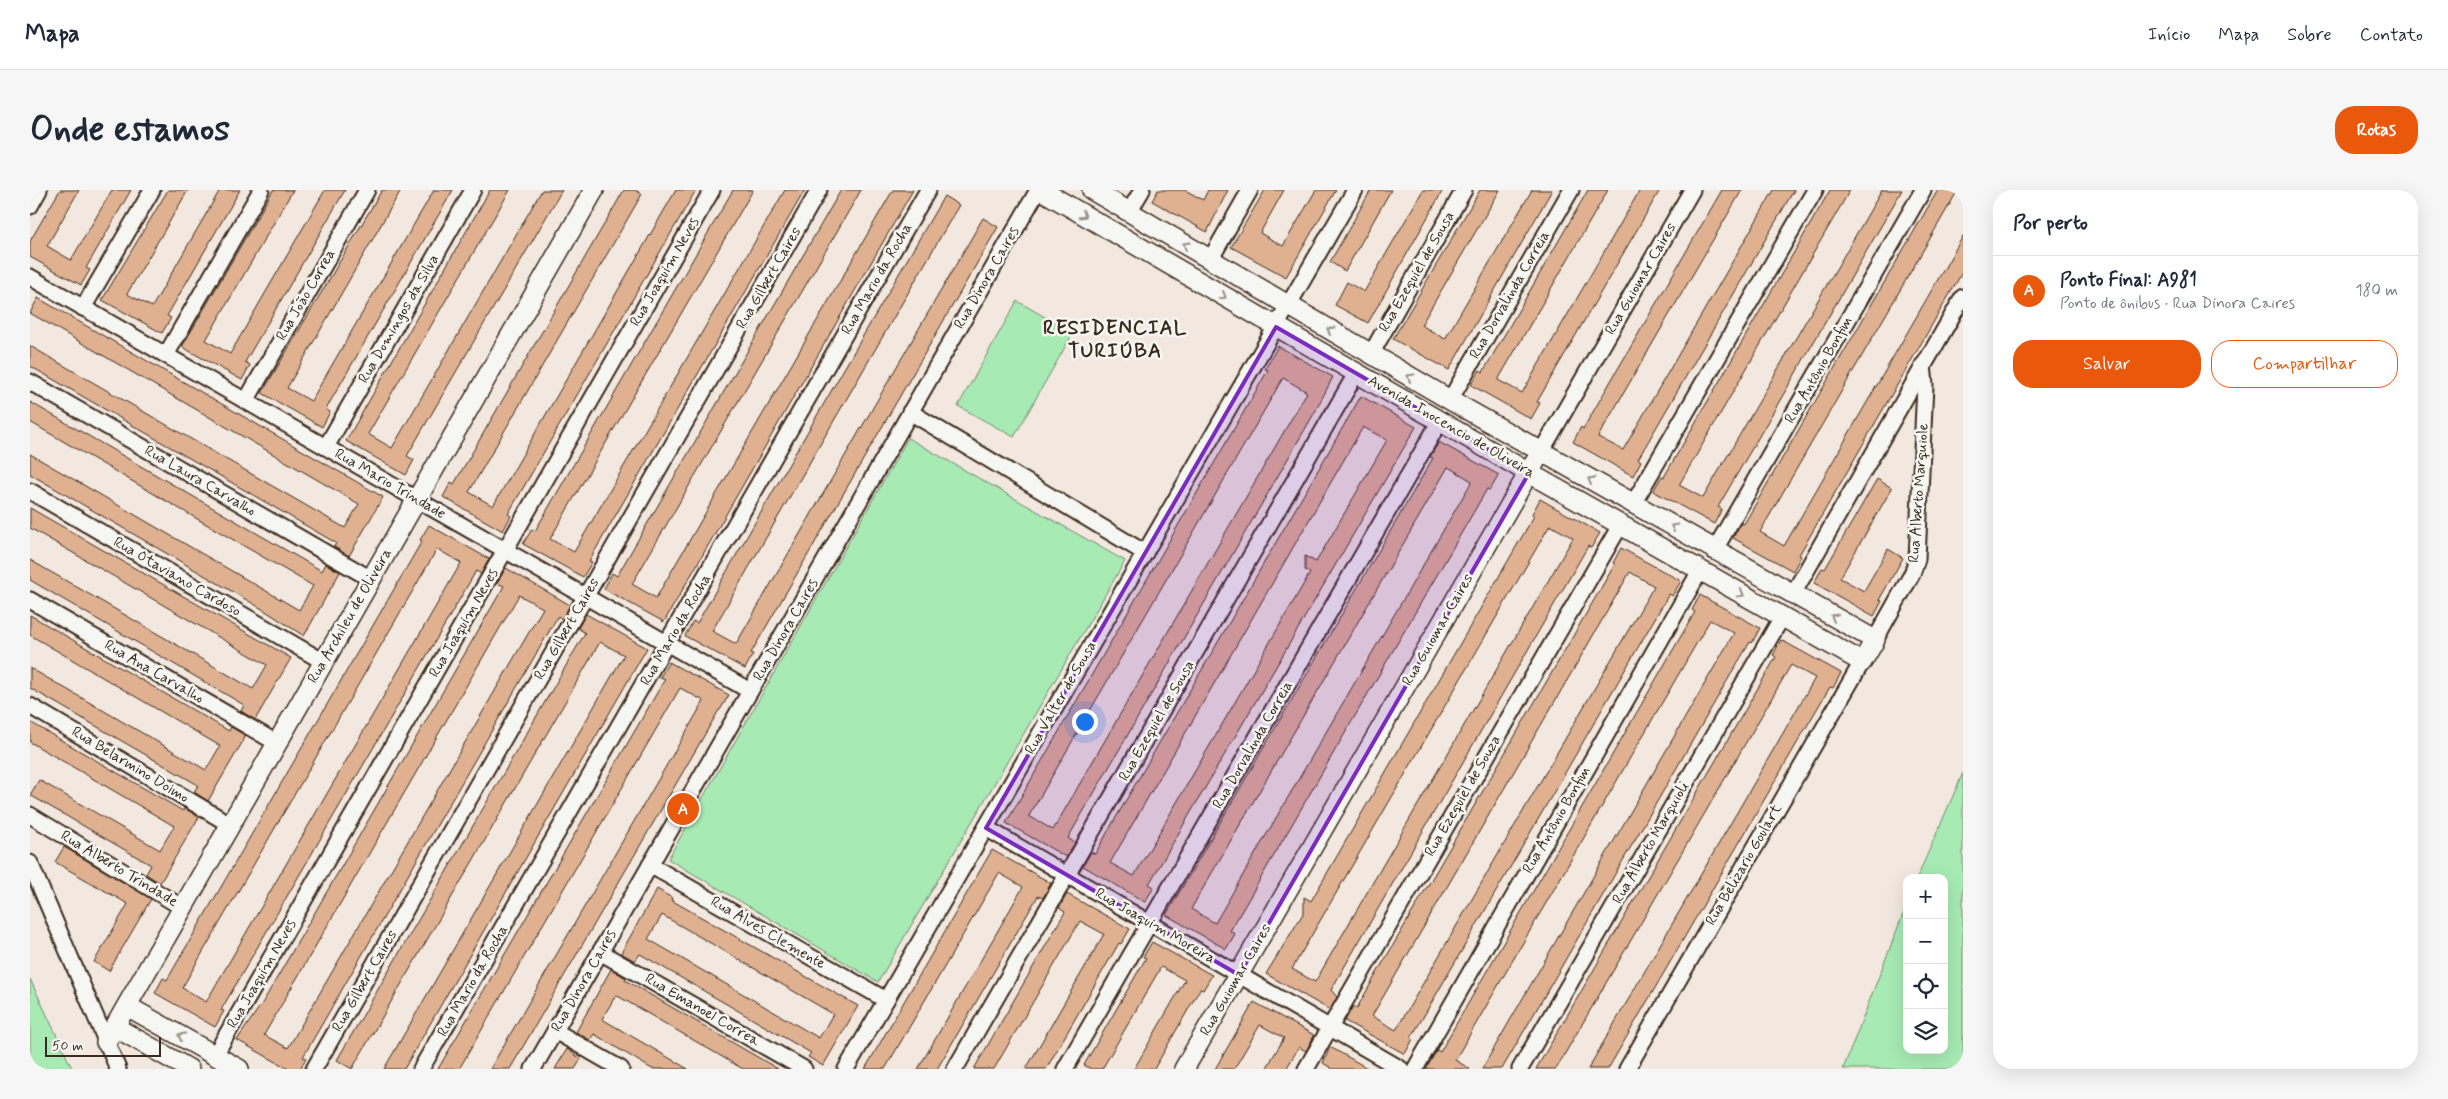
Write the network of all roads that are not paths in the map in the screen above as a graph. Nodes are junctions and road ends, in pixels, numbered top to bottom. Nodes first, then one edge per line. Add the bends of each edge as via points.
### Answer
1 (40, 190) edge
2 (152, 190) edge
3 (261, 190) edge
4 (367, 190) edge
5 (473, 190) edge
6 (594, 190) edge
7 (712, 190) edge
8 (820, 190) edge
9 (928, 190) edge
10 (1040, 190) edge
11 (1092, 190) edge
12 (1142, 190) edge
13 (1250, 190) edge
14 (1354, 190) edge
15 (1464, 190) edge
16 (1571, 190) edge
17 (1692, 190) edge
18 (1815, 190) edge
19 (1923, 190) edge
20 (30, 206) edge
21 (1129, 212) junction
22 (1210, 260) junction
23 (30, 277) edge
24 (1963, 297) edge
25 (1289, 306) junction
26 (83, 308) junction
27 (1276, 327) junction
28 (1371, 354) junction
29 (166, 355) junction
30 (1923, 365) junction
31 (1357, 372) junction
32 (30, 382) edge
33 (1450, 400) junction
34 (246, 401) junction
35 (910, 412) junction
36 (1440, 421) junction
37 (326, 447) junction
38 (1541, 452) junction
39 (1529, 473) junction
40 (30, 491) edge
41 (417, 499) junction
42 (1633, 504) junction
43 (1621, 524) junction
44 (1714, 551) junction
45 (506, 552) junction
46 (1145, 553) junction
47 (1700, 571) junction
48 (371, 579) junction
49 (1793, 594) junction
50 (586, 596) junction
51 (30, 600) edge
52 (1782, 616) junction
53 (1875, 640) junction
54 (668, 644) junction
55 (324, 662) junction
56 (1862, 662) junction
57 (750, 691) junction
58 (30, 706) edge
59 (277, 743) junction
60 (30, 815) edge
61 (230, 824) junction
62 (986, 828) junction
63 (30, 863) edge
64 (650, 865) junction
65 (1068, 876) junction
66 (183, 908) junction
67 (1150, 923) junction
68 (600, 952) junction
69 (1239, 975) junction
70 (886, 1000) junction
71 (127, 1006) junction
72 (1330, 1028) junction
73 (555, 1031) junction
74 (111, 1034) junction
75 (215, 1055) junction
76 (118, 1069) edge
77 (188, 1069) edge
78 (239, 1069) edge
79 (314, 1069) edge
80 (422, 1069) edge
81 (533, 1069) edge
82 (621, 1069) edge
83 (804, 1069) edge
84 (846, 1069) edge
85 (955, 1069) edge
86 (1066, 1069) edge
87 (1184, 1069) edge
88 (1306, 1069) edge
89 (1401, 1069) edge
90 (1415, 1069) edge
91 (1520, 1069) edge
92 (1627, 1069) edge

1 - 20 street
2 - 26 street
3 - 29 street
4 - 34 street, Rua João Correa
5 - 37 street, Rua Domingos da Silva
6 - 41 street, Rua Archileu de Oliveira
7 - 45 street, Rua Joaquim Neves
8 - 50 street, Rua Gilbert Caires
9 - 54 street, Rua Mario da Rocha
10 -> 27 street, Avenida Inocencio de Oliveira
10 - 35 street, Rua Dinora Caires
11 - 21 street, Avenida Inocencio de Oliveira
12 - 21 street
13 - 22 street
14 - 25 street, Rua Valter de Sousa
15 - 28 street, Rua Ezequiel de Sousa
16 - 33 street, Rua Dorvalinda Correia
17 - 38 street, Rua Guiomar Caires
18 - 42 street
19 - 44 street, Rua Antônio Bonfim
22 -> 21 street, Avenida Inocencio de Oliveira
22 - 25 street, Avenida Inocencio de Oliveira
23 - 26 street, Rua Mario Trindade
24 - 30 street, Rua Alberto Marquiole
25 - 27 street, Rua Valter de Sousa
28 -> 25 street, Avenida Inocencio de Oliveira
26 - 29 street, Rua Mario Trindade
27 - 31 street, Avenida Inocencio de Oliveira
27 - 46 street, Rua Valter de Sousa
33 -> 28 street, Avenida Inocencio de Oliveira
29 - 34 street, Rua Mario Trindade
30 - 49 street, Rua Alberto Marquiole
30 - 53 street, Rua Alberto Marquiole via 1925,385 1917,559
31 - 36 street, Avenida Inocencio de Oliveira
31 - 65 street, Rua Ezequiel de Sousa
32 - 48 street, Rua Laura Carvalho
33 - 38 street, Avenida Inocencio de Oliveira
34 - 37 street, Rua Mario Trindade
35 - 46 street
35 - 57 street, Rua Dinora Caires
36 - 39 street, Avenida Inocencio de Oliveira
36 - 67 street, Rua Dorvalinda Correia
37 - 41 street, Rua Mario Trindade
38 - 39 street, Rua Guiomar Caires
42 -> 38 street, Avenida Inocencio de Oliveira
39 - 43 street, Avenida Inocencio de Oliveira
39 - 69 street, Rua Guiomar Caires
40 - 55 street, Rua Otaviano Cardoso
41 - 45 street, Rua Mario Trindade
41 - 48 street, Rua Archileu de Oliveira
44 -> 42 street, Avenida Inocencio de Oliveira
43 - 47 street, Avenida Inocencio de Oliveira
43 - 72 street, Rua Ezequiel de Souza
44 - 49 street, Avenida Inocencio de Oliveira
45 - 50 street, Rua Mario Trindade
45 - 75 street, Rua Joaquim Neves
46 - 62 street, Rua Valter de Sousa
47 -> 52 street, Avenida Inocencio de Oliveira
47 - 90 street, Rua Antônio Bonfim
48 - 55 street, Rua Archileu de Oliveira
53 -> 49 street, Avenida Inocencio de Oliveira
50 - 54 street, Rua Mario Trindade
50 - 79 street, Rua Gilbert Caires
51 - 59 street, Rua Ana Carvalho
52 - 56 street, Avenida Inocencio de Oliveira
52 - 91 street, Rua Alberto Marquioli
53 - 56 street
54 - 57 street, Rua Mario Trindade
54 - 80 street, Rua Mario da Rocha
55 - 59 street, Rua Archileu de Oliveira
56 - 92 street, Rua Belizario Goulart
57 - 64 street, Rua Dinora Caires
58 - 61 street, Rua Belarmino Doimo
59 - 61 street, Rua Archileu de Oliveira
60 - 66 street, Rua Alberto Trindade
61 - 66 street, Rua Archileu de Oliveira
62 - 65 street, Rua Joaquim Moreira
62 - 70 street, Rua Valter de Sousa
63 - 74 street
64 - 68 street, Rua Dinora Caires
64 - 70 street, Rua Alves Clemente
65 - 67 street, Rua Joaquim Moreira
65 - 85 street, Rua Ezequiel de Sousa
66 - 71 street, Rua Archileu de Oliveira
67 - 69 street, Rua Joaquim Moreira
67 - 86 street, Rua Dorvalinda Correia
68 - 73 street, Rua Dinora Caires
68 - 83 street, Rua Emanoel Correa
69 - 72 street, Rua Joaquim Moreira
69 - 87 street, Rua Guiomar Caires
70 - 84 street, Rua Valter de Sousa
71 - 74 street, Rua Archileu de Oliveira
75 -> 71 street
72 - 88 street, Rua Ezequiel de Souza
72 - 89 street, Rua Joaquim Moreira
73 - 81 street, Rua Dinora Caires
73 - 82 street
74 - 76 street
74 - 77 street
75 - 78 street

